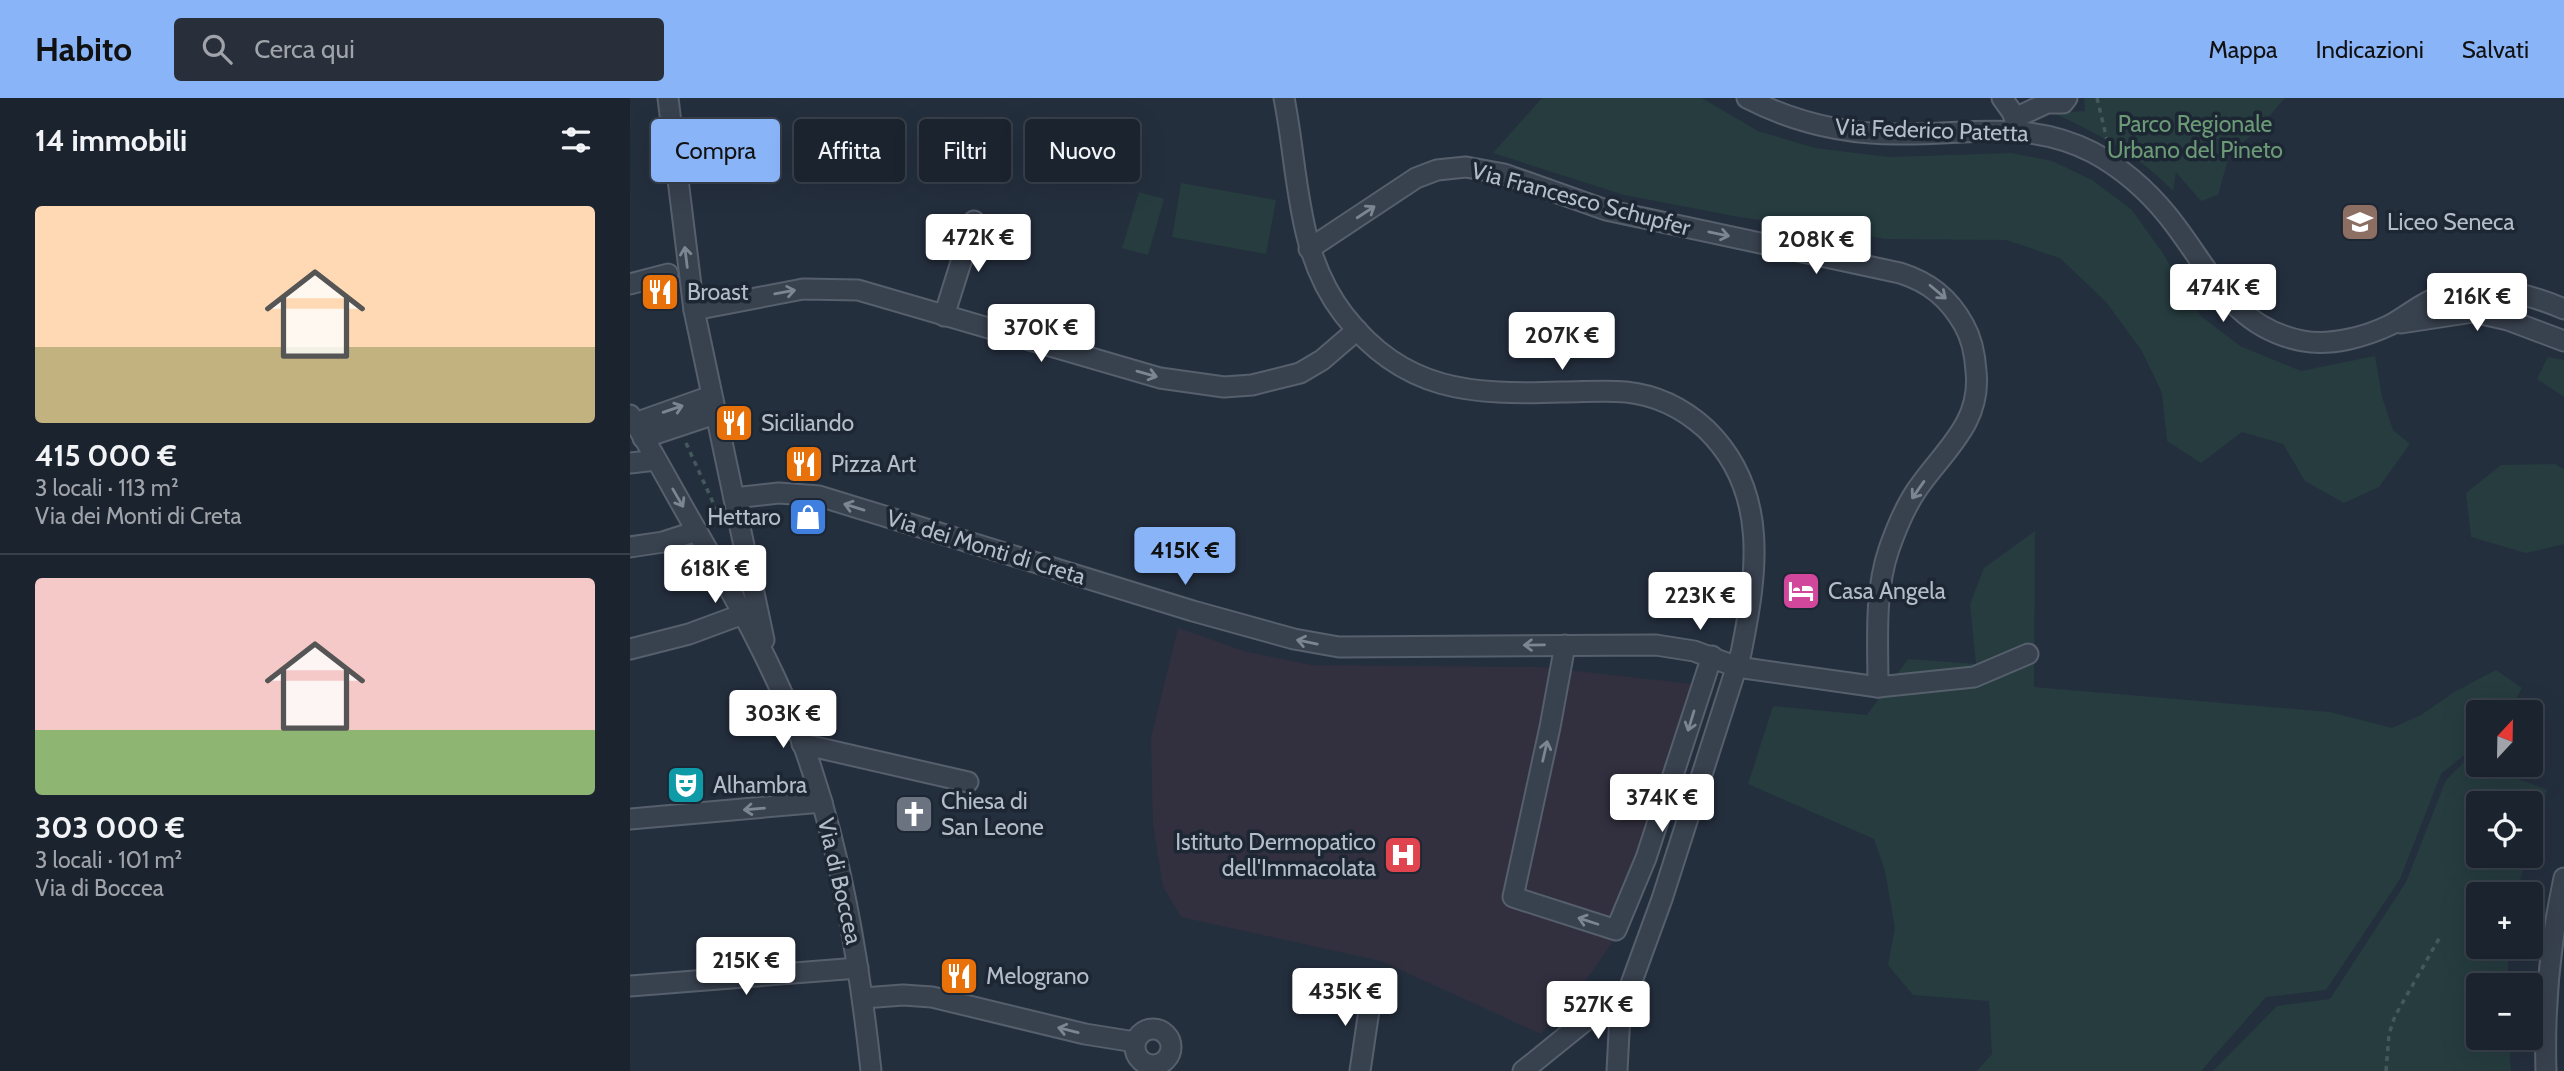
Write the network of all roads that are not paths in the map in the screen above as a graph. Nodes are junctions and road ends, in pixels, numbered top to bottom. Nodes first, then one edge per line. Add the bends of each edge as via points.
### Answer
1 (668, 98) edge
2 (1284, 98) edge
3 (1748, 98) edge
4 (2002, 98) edge
5 (2067, 98) edge
6 (2017, 124) junction
7 (974, 221) dead end
8 (1309, 249) junction
9 (668, 274) dead end
10 (630, 284) edge
11 (2564, 309) edge
12 (694, 310) junction
13 (944, 316) junction
14 (2390, 325) junction
15 (1357, 330) junction
16 (2564, 341) edge
17 (713, 405) junction
18 (636, 425) edge
19 (656, 460) junction
20 (630, 463) edge
21 (734, 498) junction
22 (697, 531) junction
23 (630, 547) edge
24 (743, 614) junction
25 (1565, 645) junction
26 (630, 649) edge
27 (2028, 654) dead end
28 (1712, 656) junction
29 (768, 659) junction
30 (1737, 667) junction
31 (1878, 687) junction
32 (802, 744) junction
33 (968, 782) dead end
34 (822, 802) junction
35 (630, 819) edge
36 (2564, 878) edge
37 (2562, 898) edge
38 (858, 968) junction
39 (630, 986) edge
40 (1372, 990) dead end
41 (863, 998) junction
42 (1620, 1014) junction
43 (1135, 1042) junction
44 (1148, 1068) edge
45 (871, 1071) edge
46 (1360, 1071) edge
47 (1523, 1071) edge
48 (1617, 1071) edge
49 (2546, 1071) edge

12 -> 1 street
2 - 8 street
3 - 6 street, Via Federico Patetta via 1785,116 1840,130 1906,134
4 - 6 street
5 - 6 street via 2063,103 2047,103
6 - 14 street, Via Federico Patetta via 2067,141 2139,184 2232,304 2265,328 2315,342 2346,339
7 - 13 street
8 - 15 street via 1328,291
8 -> 31 street, Via Francesco Schupfer via 1423,175 1466,167 1504,174 1606,209 1900,273 1932,287 1967,330 1975,358 1975,405 1964,430 1914,494 1888,552 1878,605
9 - 10 street
11 - 14 street via 2505,292 2464,290 2438,297
12 -> 13 street via 796,290 831,288 866,292
12 - 17 street
13 -> 15 street via 1160,378 1224,387 1300,373
14 - 16 street via 2473,313 2519,323
15 - 30 street via 1394,362 1440,384 1479,392 1635,393 1677,408 1703,427 1735,465 1751,506 1748,614
18 -> 17 street
17 - 18 street via 678,426
17 - 21 street
18 - 19 street
19 - 20 street
19 -> 22 street
25 -> 21 street, Via dei Monti di Creta via 1322,645 1194,611 819,496 788,492
21 - 29 street
22 - 23 street
22 - 24 street
24 - 26 street
24 - 29 street
25 - 28 street, Via dei Monti di Creta via 1651,645
28 -> 25 street via 1646,858 1616,930 1513,897
27 - 31 street via 1973,677
28 - 30 street, Via dei Monti di Creta
29 - 32 street, Via di Boccea
30 - 31 street
30 - 42 street via 1667,886
32 - 33 street
32 - 34 street, Via di Boccea
34 -> 35 street
34 - 38 street, Via di Boccea
36 - 37 street
37 - 49 street via 2549,977
38 - 39 street
38 - 41 street, Via di Boccea
40 - 46 street
43 -> 41 street via 932,997
41 - 45 street, Via di Boccea
42 - 47 street via 1591,1016
42 - 48 street
43 - 44 street via 1135,1053
43 - 44 street via 1151,1028 1170,1040 1164,1061

